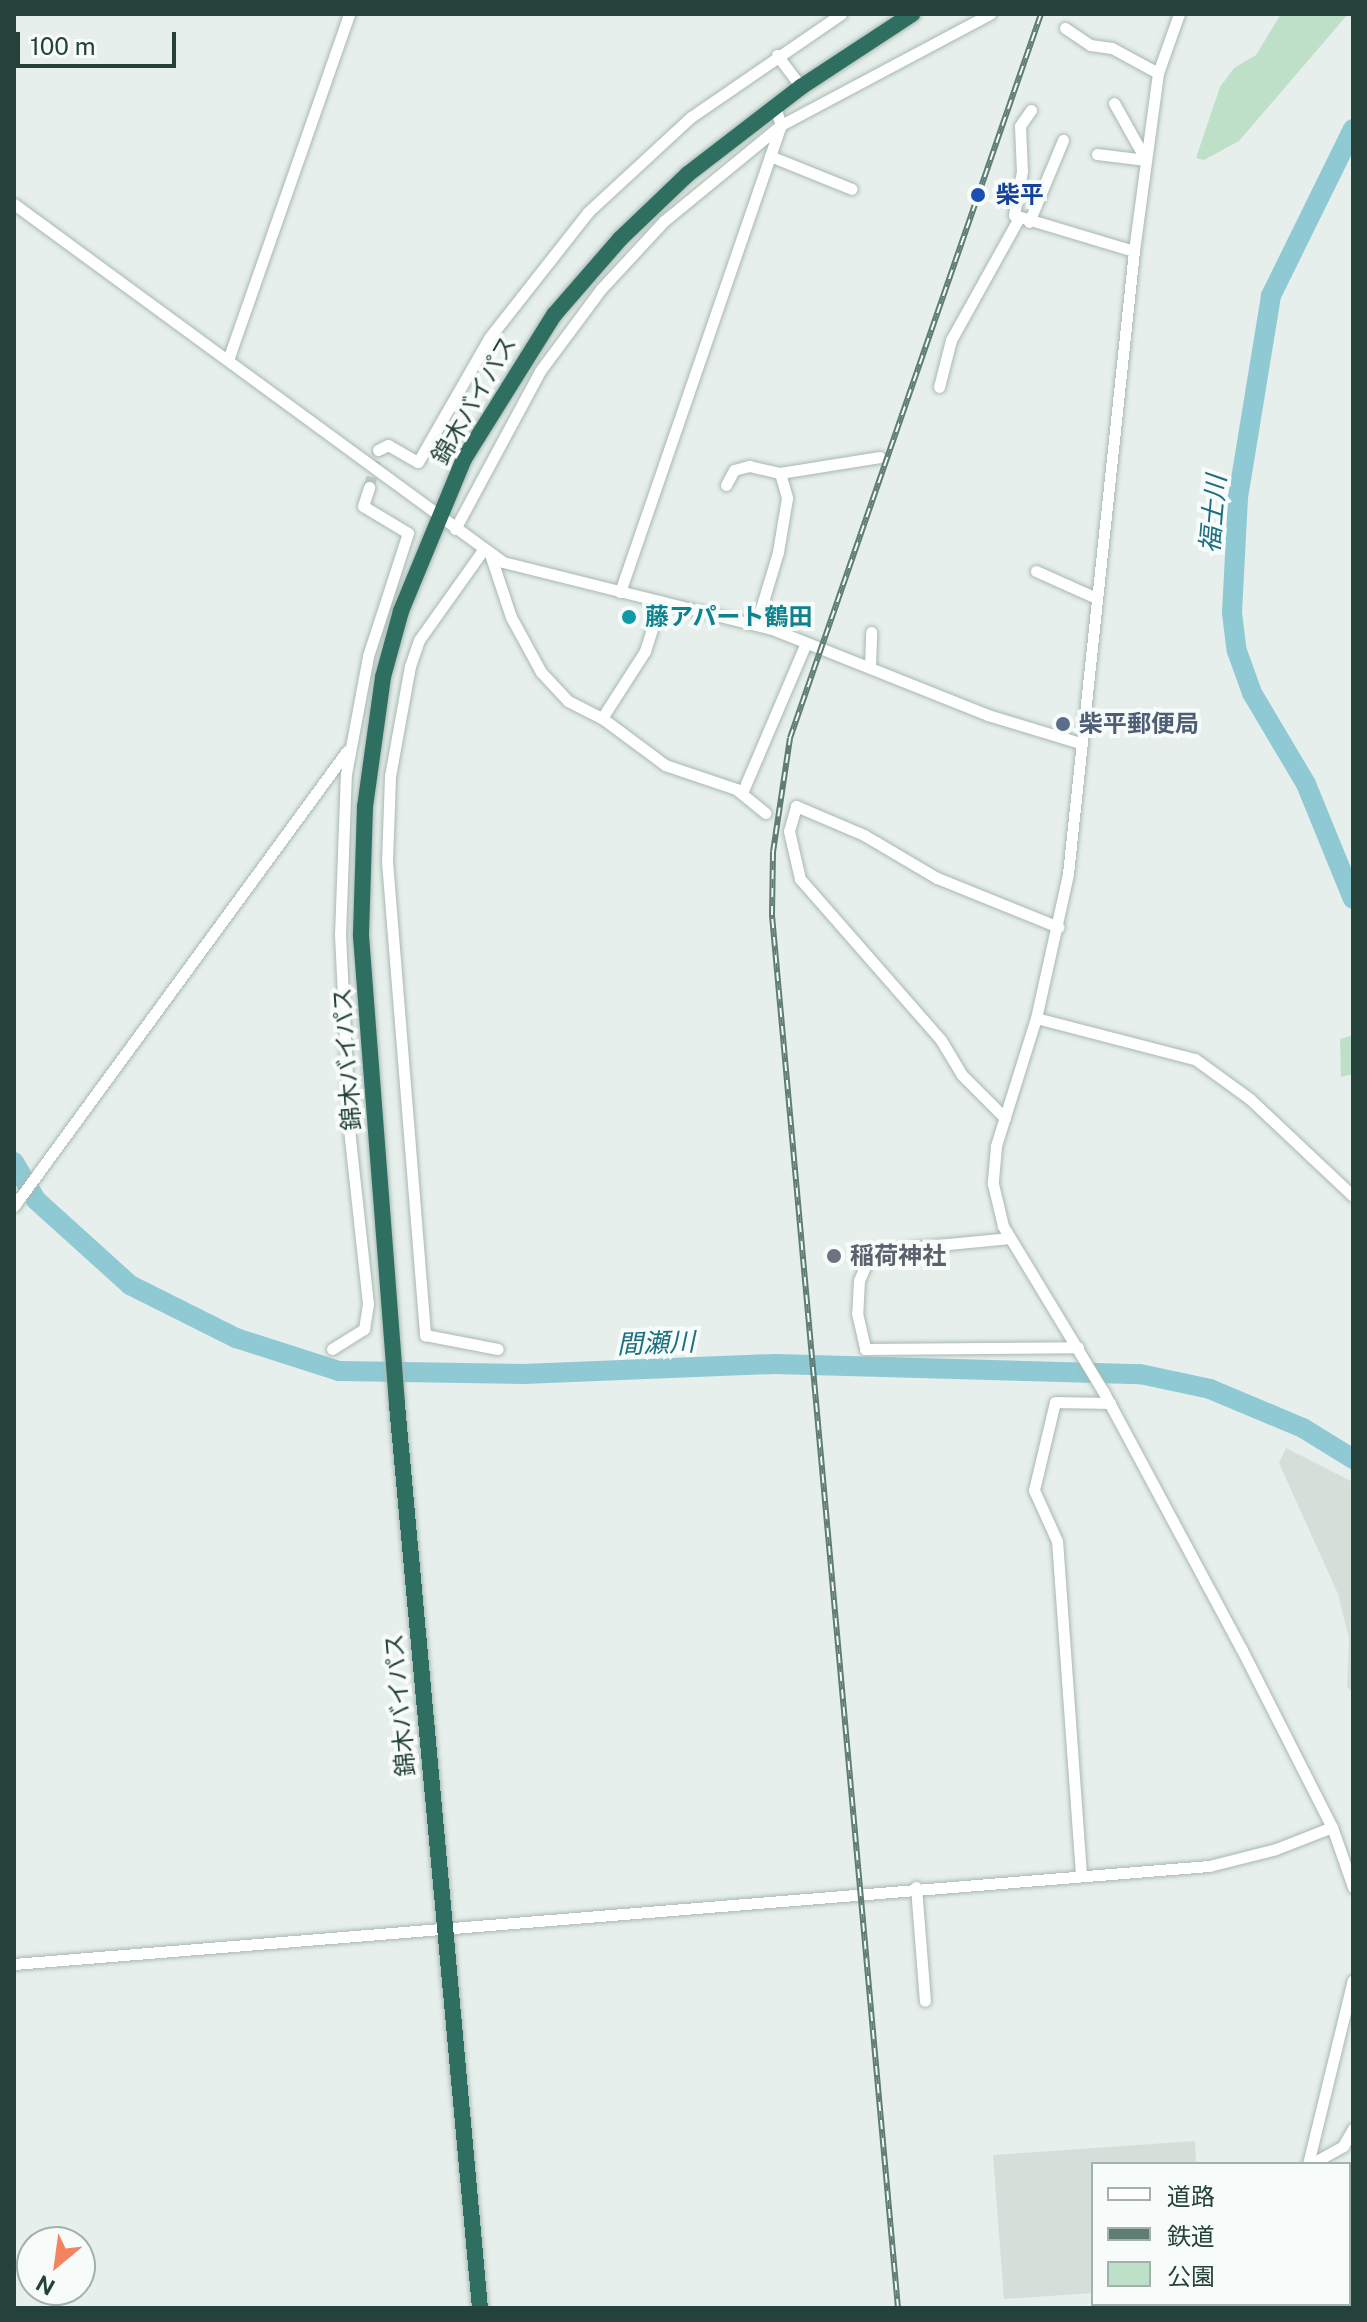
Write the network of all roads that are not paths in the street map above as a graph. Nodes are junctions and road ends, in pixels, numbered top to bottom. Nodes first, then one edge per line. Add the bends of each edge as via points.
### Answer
1 (349, 14) edge
2 (819, 14) edge
3 (841, 14) edge
4 (912, 14) edge
5 (990, 14) edge
6 (1179, 14) edge
7 (1065, 28) dead end
8 (812, 32) junction
9 (777, 55) junction
10 (1158, 73) junction
11 (801, 87) junction
12 (1114, 103) dead end
13 (775, 108) junction
14 (1031, 110) dead end
15 (781, 125) junction
16 (1063, 140) dead end
17 (1097, 154) dead end
18 (770, 156) junction
19 (1146, 160) junction
20 (852, 189) dead end
21 (14, 204) edge
22 (1024, 220) junction
23 (1134, 251) junction
24 (228, 360) junction
25 (939, 387) dead end
26 (378, 450) dead end
27 (880, 457) dead end
28 (780, 473) junction
29 (726, 485) dead end
30 (369, 487) tunnel mouth
31 (439, 518) junction
32 (455, 529) junction
33 (487, 552) junction
34 (1036, 571) dead end
35 (620, 592) junction
36 (1096, 598) junction
37 (661, 601) junction
38 (756, 625) junction
39 (871, 632) dead end
40 (806, 643) junction
41 (870, 667) junction
42 (602, 718) junction
43 (1080, 743) junction
44 (349, 747) junction
45 (742, 793) junction
46 (766, 813) dead end
47 (1058, 927) junction
48 (1036, 1018) junction
49 (1005, 1118) junction
50 (1353, 1196) edge
51 (14, 1206) edge
52 (1010, 1238) junction
53 (332, 1349) dead end
54 (498, 1349) dead end
55 (1080, 1351) junction
56 (1110, 1403) junction
57 (1332, 1827) junction
58 (1081, 1875) junction
59 (916, 1887) junction
60 (1353, 1887) edge
61 (445, 1927) junction
62 (14, 1964) edge
63 (1353, 1980) edge
64 (925, 2001) dead end
65 (1353, 2129) edge
66 (1310, 2162) edge
67 (1314, 2162) edge
68 (480, 2308) edge

1 - 24 street
2 - 8 street
3 - 8 street
4 - 11 highway, 錦木バイパス
5 - 15 street
6 - 10 street
7 - 10 street via 1090,45 1112,48
8 - 9 street
9 - 11 street
9 - 26 street via 656,146 554,251 489,338 418,462 388,445
10 - 19 street
11 - 13 highway, 錦木バイパス
12 - 19 street
13 - 15 street
13 - 31 highway, 錦木バイパス via 654,206 554,315 493,406
14 - 22 street via 1020,126 1022,171 1011,208
15 - 18 street
15 - 32 street via 696,192 601,289 511,418
16 - 22 street
17 - 19 street
18 - 20 street
18 - 35 street
19 - 23 street
21 - 24 street
22 - 23 street
22 - 25 street via 951,340
23 - 36 street
24 - 31 street
27 - 28 street
28 - 29 street via 749,466 734,470
28 - 38 street via 787,498 785,524
30 - 44 street via 363,506 408,533 374,633
31 - 32 street
31 - 61 highway, 錦木バイパス via 401,611 383,677 361,877 397,1396
32 - 33 street
33 - 35 street via 503,562
33 - 42 street via 511,617 541,672 568,701
33 - 54 street via 419,640 393,751 386,842 425,1335
34 - 36 street
35 - 37 street
36 - 43 street
37 - 38 street
37 - 42 street via 645,651
38 - 40 street
39 - 41 street
40 - 41 street
40 - 45 street
41 - 43 street via 988,715
42 - 45 street via 665,765
43 - 47 street
44 - 51 street
44 - 53 street via 340,935 350,1139 368,1304 364,1329
45 - 46 street
47 - 48 street
47 - 49 street via 937,878 864,835 796,806 789,831 800,879 941,1040 962,1075
48 - 49 street
48 - 50 street via 1195,1059 1250,1099
49 - 52 street via 993,1184
52 - 55 street
52 - 55 street via 876,1251 859,1280 858,1339 865,1349
55 - 56 street
56 - 57 street
56 - 58 street via 1055,1402 1034,1490 1057,1541
57 - 58 street via 1276,1849 1209,1866
57 - 60 street
58 - 59 street
59 - 61 street
59 - 64 street
61 - 62 street
61 - 68 highway, 錦木バイパス
63 - 66 street
65 - 67 street via 1343,2146

